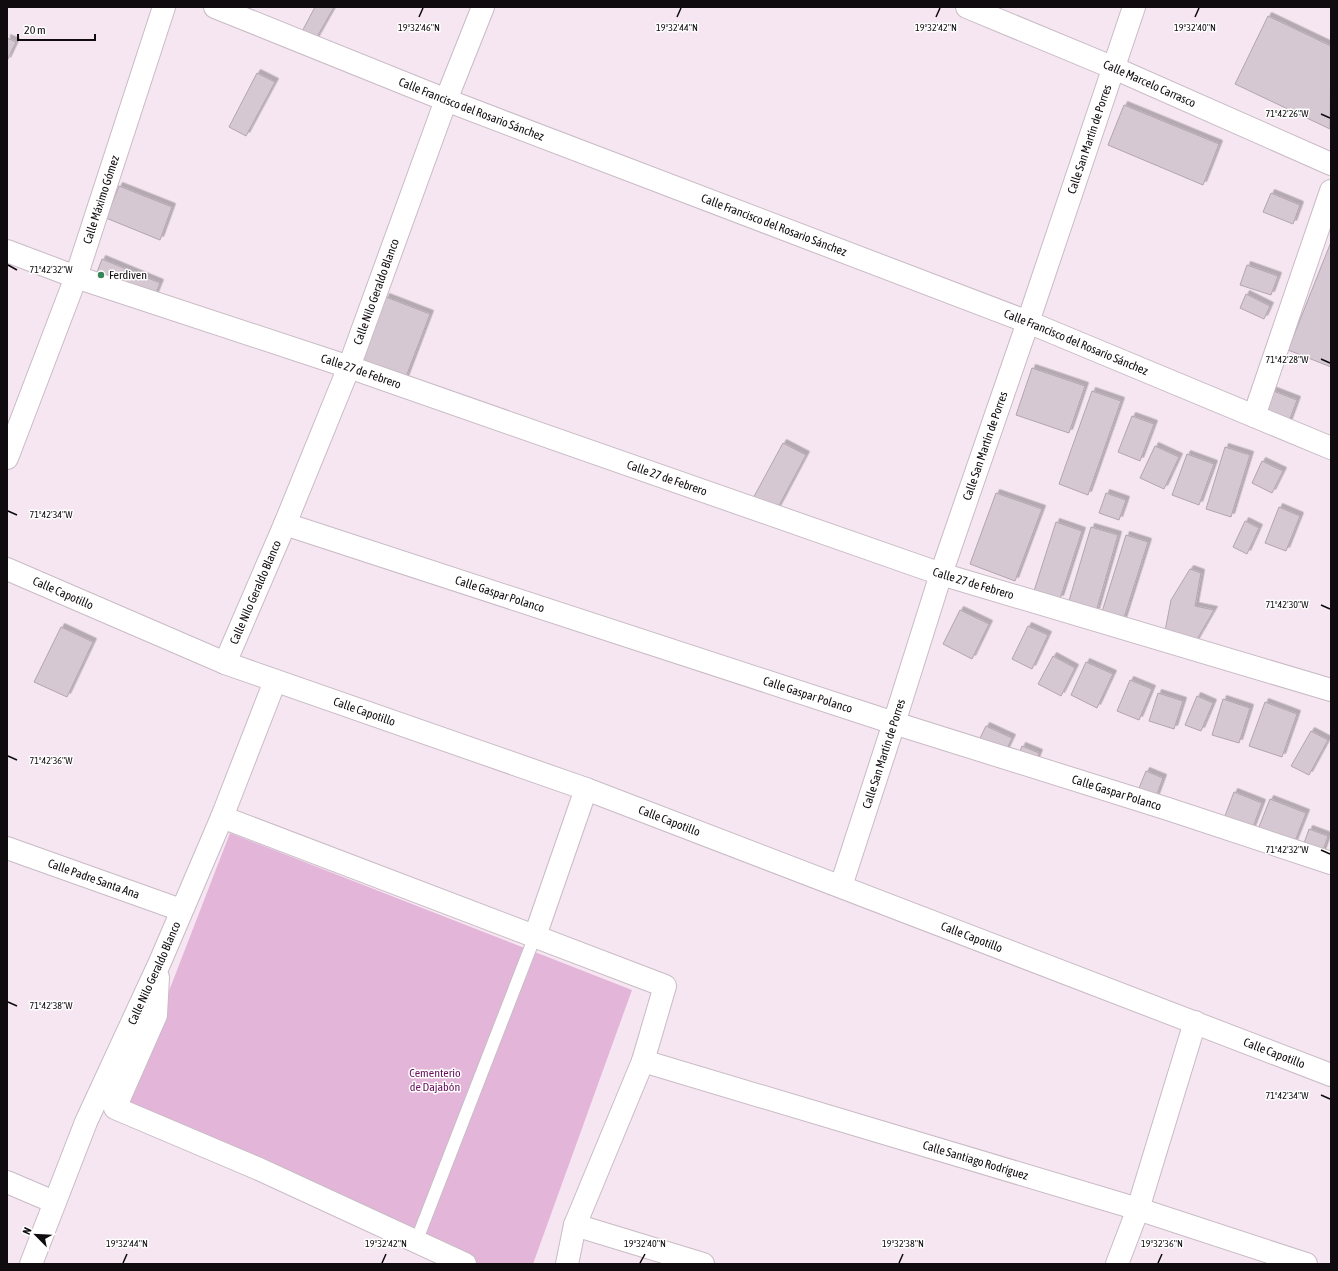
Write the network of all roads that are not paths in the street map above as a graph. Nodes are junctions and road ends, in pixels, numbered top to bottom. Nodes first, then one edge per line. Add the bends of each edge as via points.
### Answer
1 (164, 7) edge
2 (215, 7) edge
3 (483, 7) edge
4 (967, 7) edge
5 (1134, 7) edge
6 (1114, 68) junction
7 (446, 100) junction
8 (1331, 164) edge
9 (1331, 191) edge
10 (7, 251) edge
11 (76, 277) junction
12 (1028, 322) junction
13 (349, 367) junction
14 (1254, 416) junction
15 (1331, 448) edge
16 (7, 458) edge
17 (285, 524) junction
18 (7, 569) edge
19 (941, 574) junction
20 (225, 663) junction
21 (275, 681) junction
22 (1331, 690) edge
23 (894, 723) junction
24 (586, 789) junction
25 (222, 817) junction
26 (7, 848) edge
27 (1331, 863) edge
28 (841, 886) junction
29 (181, 910) junction
30 (535, 936) junction
31 (160, 962) junction
32 (1194, 1022) junction
33 (643, 1062) junction
34 (1331, 1075) edge
35 (7, 1182) edge
36 (54, 1202) junction
37 (1138, 1209) junction
38 (575, 1225) junction
39 (416, 1242) junction
40 (31, 1264) edge
41 (465, 1264) edge
42 (567, 1264) edge
43 (703, 1264) edge
44 (1117, 1264) edge
45 (1306, 1264) edge

1 - 11 street, Calle Máximo Gómez
2 - 7 street, Calle Francisco del Rosario Sánchez
3 - 7 street, Calle Nilo Geraldo Blanco
4 - 6 street, Calle Marcelo Carrasco
5 - 6 street, Calle San Martín de Porres
6 - 8 street, Calle Marcelo Carrasco
6 - 12 street, Calle San Martín de Porres
7 - 12 street, Calle Francisco del Rosario Sánchez
7 - 13 street, Calle Nilo Geraldo Blanco
9 - 14 street
10 - 11 street, Calle 27 de Febrero
11 - 13 street, Calle 27 de Febrero
11 - 16 street, Calle Máximo Gómez
12 - 14 street, Calle Francisco del Rosario Sánchez
12 - 19 street, Calle San Martín de Porres
13 - 17 street, Calle Nilo Geraldo Blanco
13 - 19 street, Calle 27 de Febrero
14 - 15 street, Calle Francisco del Rosario Sánchez
17 - 20 street, Calle Nilo Geraldo Blanco
17 - 23 street, Calle Gaspar Polanco
18 - 20 street, Calle Capotillo
19 - 22 street, Calle 27 de Febrero
19 - 23 street, Calle San Martín de Porres
20 - 21 street, Calle Capotillo
21 - 24 street, Calle Capotillo
21 - 25 street, Calle Nilo Geraldo Blanco
23 - 27 street, Calle Gaspar Polanco
23 - 28 street, Calle San Martín de Porres
24 - 28 street, Calle Capotillo
24 - 30 street
25 - 29 street, Calle Nilo Geraldo Blanco
25 - 30 street
26 - 29 street, Calle Padre Santa Ana
28 - 32 street, Calle Capotillo
29 - 31 street, Calle Nilo Geraldo Blanco
30 - 33 street via 665,986
30 - 39 lane
31 - 36 street, Calle Nilo Geraldo Blanco via 86,1122
31 - 39 street via 156,1015 115,1108
32 - 34 street, Calle Capotillo
32 - 37 street
33 - 37 street, Calle Santiago Rodríguez
33 - 38 street
35 - 36 street
36 - 40 street, Calle Nilo Geraldo Blanco
37 - 44 street
37 - 45 street, Calle Santiago Rodríguez
38 - 42 street
38 - 43 street
39 - 41 street

